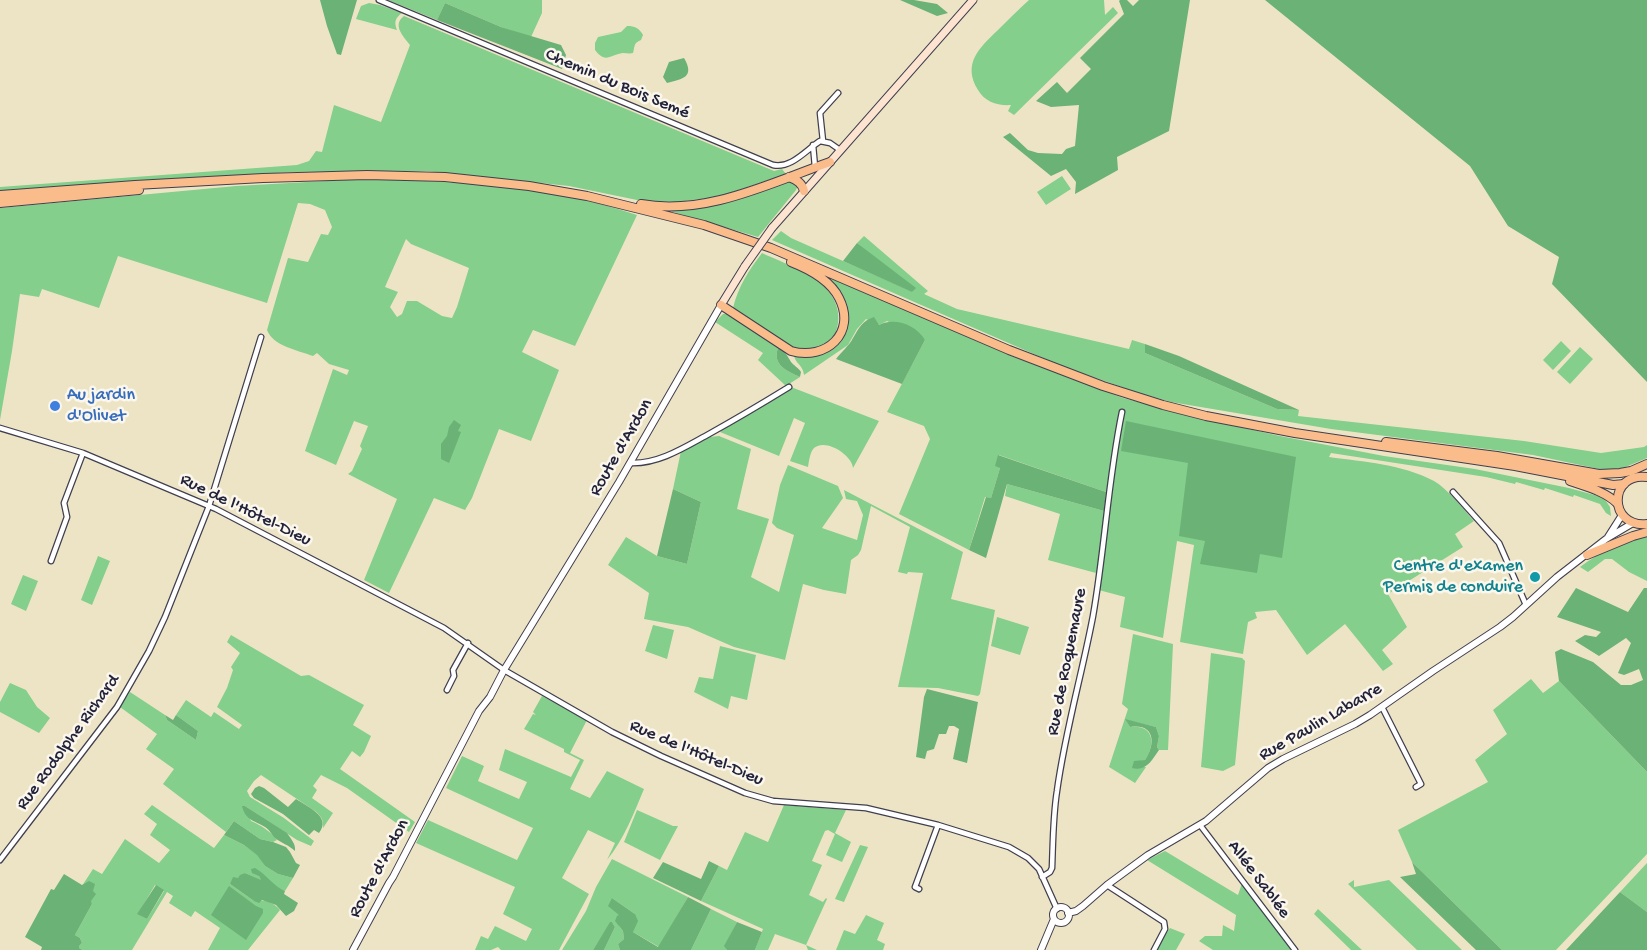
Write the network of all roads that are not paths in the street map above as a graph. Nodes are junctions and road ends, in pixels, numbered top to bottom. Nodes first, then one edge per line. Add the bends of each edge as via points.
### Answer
1 (379, 0) edge
2 (973, 0) edge
3 (838, 93) dead end
4 (823, 141) junction
5 (813, 145) junction
6 (840, 150) junction
7 (830, 162) junction
8 (815, 167) junction
9 (788, 177) junction
10 (263, 178) junction
11 (804, 191) junction
12 (0, 195) edge
13 (587, 196) junction
14 (0, 203) edge
15 (704, 225) junction
16 (721, 305) junction
17 (261, 337) dead end
18 (789, 387) dead end
19 (1122, 412) dead end
20 (0, 428) edge
21 (1305, 434) junction
22 (83, 453) junction
23 (631, 463) junction
24 (1647, 464) edge
25 (1552, 474) junction
26 (1646, 476) edge
27 (1624, 484) junction
28 (1453, 492) dead end
29 (1617, 503) junction
30 (209, 506) junction
31 (1622, 514) junction
32 (1633, 523) junction
33 (1647, 524) edge
34 (1647, 532) edge
35 (1606, 539) junction
36 (1587, 555) junction
37 (51, 561) dead end
38 (1526, 605) junction
39 (468, 643) junction
40 (504, 670) junction
41 (447, 690) dead end
42 (1382, 707) junction
43 (1416, 787) dead end
44 (938, 825) junction
45 (1200, 825) junction
46 (0, 860) edge
47 (1042, 877) junction
48 (1107, 885) junction
49 (920, 889) dead end
50 (1057, 909) junction
51 (1068, 913) junction
52 (1054, 919) junction
53 (1062, 923) junction
54 (1042, 948) edge
55 (353, 950) edge
56 (1154, 950) edge
57 (1294, 950) edge

1 - 5 street, Chemin du Bois Semé via 773,165 787,164
2 - 6 main road, Route d'Ardon
3 - 4 street via 820,113
4 - 5 street, Chemin du Bois Semé
4 - 6 street
5 - 8 street
6 - 7 main road, Route d'Ardon
7 - 8 main road
7 - 11 main road, Route d'Ardon
8 - 9 main road
9 - 11 main road via 803,185
9 - 13 main road via 735,196 690,206 664,207
10 - 12 main road
10 - 13 main road via 445,177
10 - 14 main road
11 - 16 main road, Route d'Ardon, bridge via 772,228
13 - 15 main road
15 - 16 main road via 826,281 843,309 842,328 825,350 800,353
15 - 21 main road via 771,248 1103,386 1206,416
16 - 23 street, Route d'Ardon
17 - 30 street, Rue Rodolphe Richard
18 - 23 street via 684,448
19 - 47 street, Rue de Roquemaure via 1093,616 1057,790 1052,868
20 - 22 street, Rue de l'Hôtel-Dieu
21 - 24 main road via 1497,456 1599,474 1631,471
21 - 25 main road
22 - 30 street, Rue de l'Hôtel-Dieu
22 - 37 street via 64,503 67,517
23 - 40 street, Route d'Ardon
25 - 27 main road
25 - 29 main road via 1610,496
26 - 27 main road via 1637,476
27 - 29 main road
28 - 38 street via 1499,543
29 - 31 main road
30 - 39 street, Rue de l'Hôtel-Dieu
30 - 46 street, Rue Rodolphe Richard via 165,617 117,707
31 - 32 main road
31 - 35 street
32 - 33 main road
32 - 35 street
34 - 36 highway
35 - 36 street, Rue Paulin Labarre
36 - 38 street, Rue Paulin Labarre
38 - 42 street, Rue Paulin Labarre
39 - 40 street, Rue de l'Hôtel-Dieu
39 - 41 street
40 - 44 street, Rue de l'Hôtel-Dieu via 640,747 745,793 772,801 866,808
40 - 55 street, Route d'Ardon
42 - 43 street via 1421,784
42 - 45 street, Rue Paulin Labarre via 1268,768
44 - 47 street, Rue de l'Hôtel-Dieu via 1018,851
44 - 49 street via 915,887
45 - 48 street, Rue Paulin Labarre
45 - 57 street, Allée Sablée
47 - 50 street
48 - 51 street, Rue Paulin Labarre via 1083,906
48 - 56 street via 1164,922 1165,929
50 - 51 street
50 - 52 street
51 - 53 street via 1068,919
52 - 53 street
52 - 54 street
53 - 54 street

